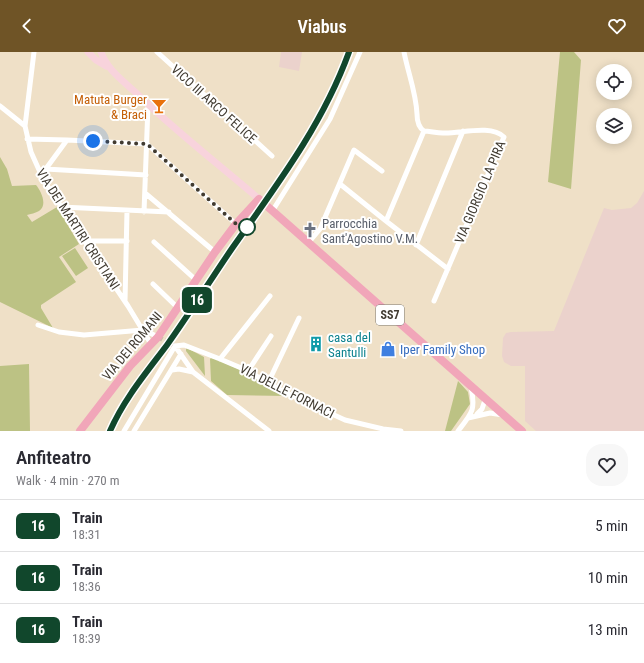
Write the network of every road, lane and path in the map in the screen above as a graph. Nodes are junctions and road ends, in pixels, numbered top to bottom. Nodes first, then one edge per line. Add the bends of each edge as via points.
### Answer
1 (34, 52) edge
2 (88, 52) edge
3 (101, 52) edge
4 (157, 52) edge
5 (360, 52) edge
6 (404, 52) edge
7 (108, 67) junction
8 (148, 105) junction
9 (0, 106) edge
10 (24, 126) junction
11 (424, 131) junction
12 (463, 131) junction
13 (28, 139) junction
14 (67, 140) junction
15 (147, 144) junction
16 (272, 156) dead end
17 (46, 169) junction
18 (382, 171) dead end
19 (41, 175) junction
20 (146, 175) junction
21 (340, 184) junction
22 (145, 193) junction
23 (259, 199) junction
24 (61, 206) junction
25 (127, 210) junction
26 (273, 210) junction
27 (144, 212) junction
28 (169, 212) junction
29 (386, 221) junction
30 (236, 224) junction
31 (85, 241) junction
32 (127, 241) junction
33 (154, 242) dead end
34 (309, 242) junction
35 (416, 245) junction
36 (215, 252) junction
37 (448, 269) junction
38 (196, 280) junction
39 (153, 284) dead end
40 (270, 296) dead end
41 (434, 301) dead end
42 (125, 302) junction
43 (178, 308) junction
44 (299, 318) dead end
45 (38, 325) dead end
46 (143, 330) junction
47 (146, 335) junction
48 (271, 336) dead end
49 (158, 337) junction
50 (151, 344) junction
51 (175, 346) junction
52 (143, 353) junction
53 (181, 354) junction
54 (220, 359) junction
55 (172, 370) junction
56 (248, 371) junction
57 (193, 372) junction
58 (268, 383) junction
59 (471, 387) junction
60 (485, 400) junction
61 (473, 407) junction
62 (503, 415) junction
63 (476, 416) junction
64 (468, 418) junction
65 (80, 431) edge
66 (124, 431) edge
67 (134, 431) edge
68 (269, 431) edge
69 (401, 431) edge
70 (458, 431) edge
71 (522, 431) edge

1 - 10 street, VIA DEI MARTIRI CRISTIANI
2 - 7 main road, SS7
3 - 7 main road, SS7 via 102,59
4 - 16 street, VICO III ARCO FELICE
5 - 26 street via 330,119
6 - 11 street via 414,89 417,119
7 - 8 main road, SS7
8 - 15 street
8 - 23 main road, SS7
9 - 10 street
10 - 13 street, VIA DEI MARTIRI CRISTIANI
11 - 12 street, VIA GIORGIO LA PIRA
11 - 29 street
12 - 35 street
12 - 37 street, VIA GIORGIO LA PIRA via 488,131 504,137
13 - 14 street
13 - 19 street, VIA DEI MARTIRI CRISTIANI via 30,152
14 - 15 street
14 - 17 street
15 - 20 street
15 - 30 street
17 - 19 street
17 - 20 street
18 - 21 street via 354,150
19 - 24 street, VIA DEI MARTIRI CRISTIANI
20 - 22 street
21 - 29 street
21 - 34 street via 320,229
22 - 27 street
22 - 28 street
23 - 26 main road, SS7
23 - 30 main road, VIA DEI ROMANI
24 - 25 street
24 - 31 street, VIA DEI MARTIRI CRISTIANI
25 - 27 street
25 - 32 street
26 - 34 main road, SS7
27 - 28 street
28 - 36 street
29 - 35 street
30 - 36 main road, VIA DEI ROMANI
31 - 32 street
31 - 42 street, VIA DEI MARTIRI CRISTIANI
32 - 42 street
33 - 38 street
34 - 59 main road, SS7
35 - 37 street
36 - 38 main road, VIA DEI ROMANI
37 - 41 street, VIA GIORGIO LA PIRA
38 - 43 main road, VIA DEI ROMANI
39 - 43 street
40 - 54 street
42 - 46 street, VIA DEI MARTIRI CRISTIANI
43 - 49 main road, VIA DEI ROMANI
44 - 58 street
45 - 46 street via 59,332 84,335
46 - 47 street, VIA DEI MARTIRI CRISTIANI
46 - 49 street
47 - 50 street, VIA DEI MARTIRI CRISTIANI
47 - 52 street
48 - 56 street
49 - 50 main road, VIA DEI ROMANI
50 - 52 main road, VIA DEI ROMANI
51 - 53 street
51 - 54 street, VIA DELLE FORNACI via 184,345
51 - 66 street
52 - 65 main road, VIA DEI ROMANI
53 - 55 street
53 - 57 street
54 - 56 street, VIA DELLE FORNACI
55 - 57 street
55 - 67 street
56 - 58 street, VIA DELLE FORNACI
57 - 68 street
58 - 69 street, VIA DELLE FORNACI via 345,420
59 - 60 main road, SS7
59 - 61 street
60 - 61 street
60 - 62 main road, SS7
60 - 63 street
61 - 64 street
62 - 63 street via 490,413
62 - 71 main road, SS7
63 - 64 street
64 - 70 street

